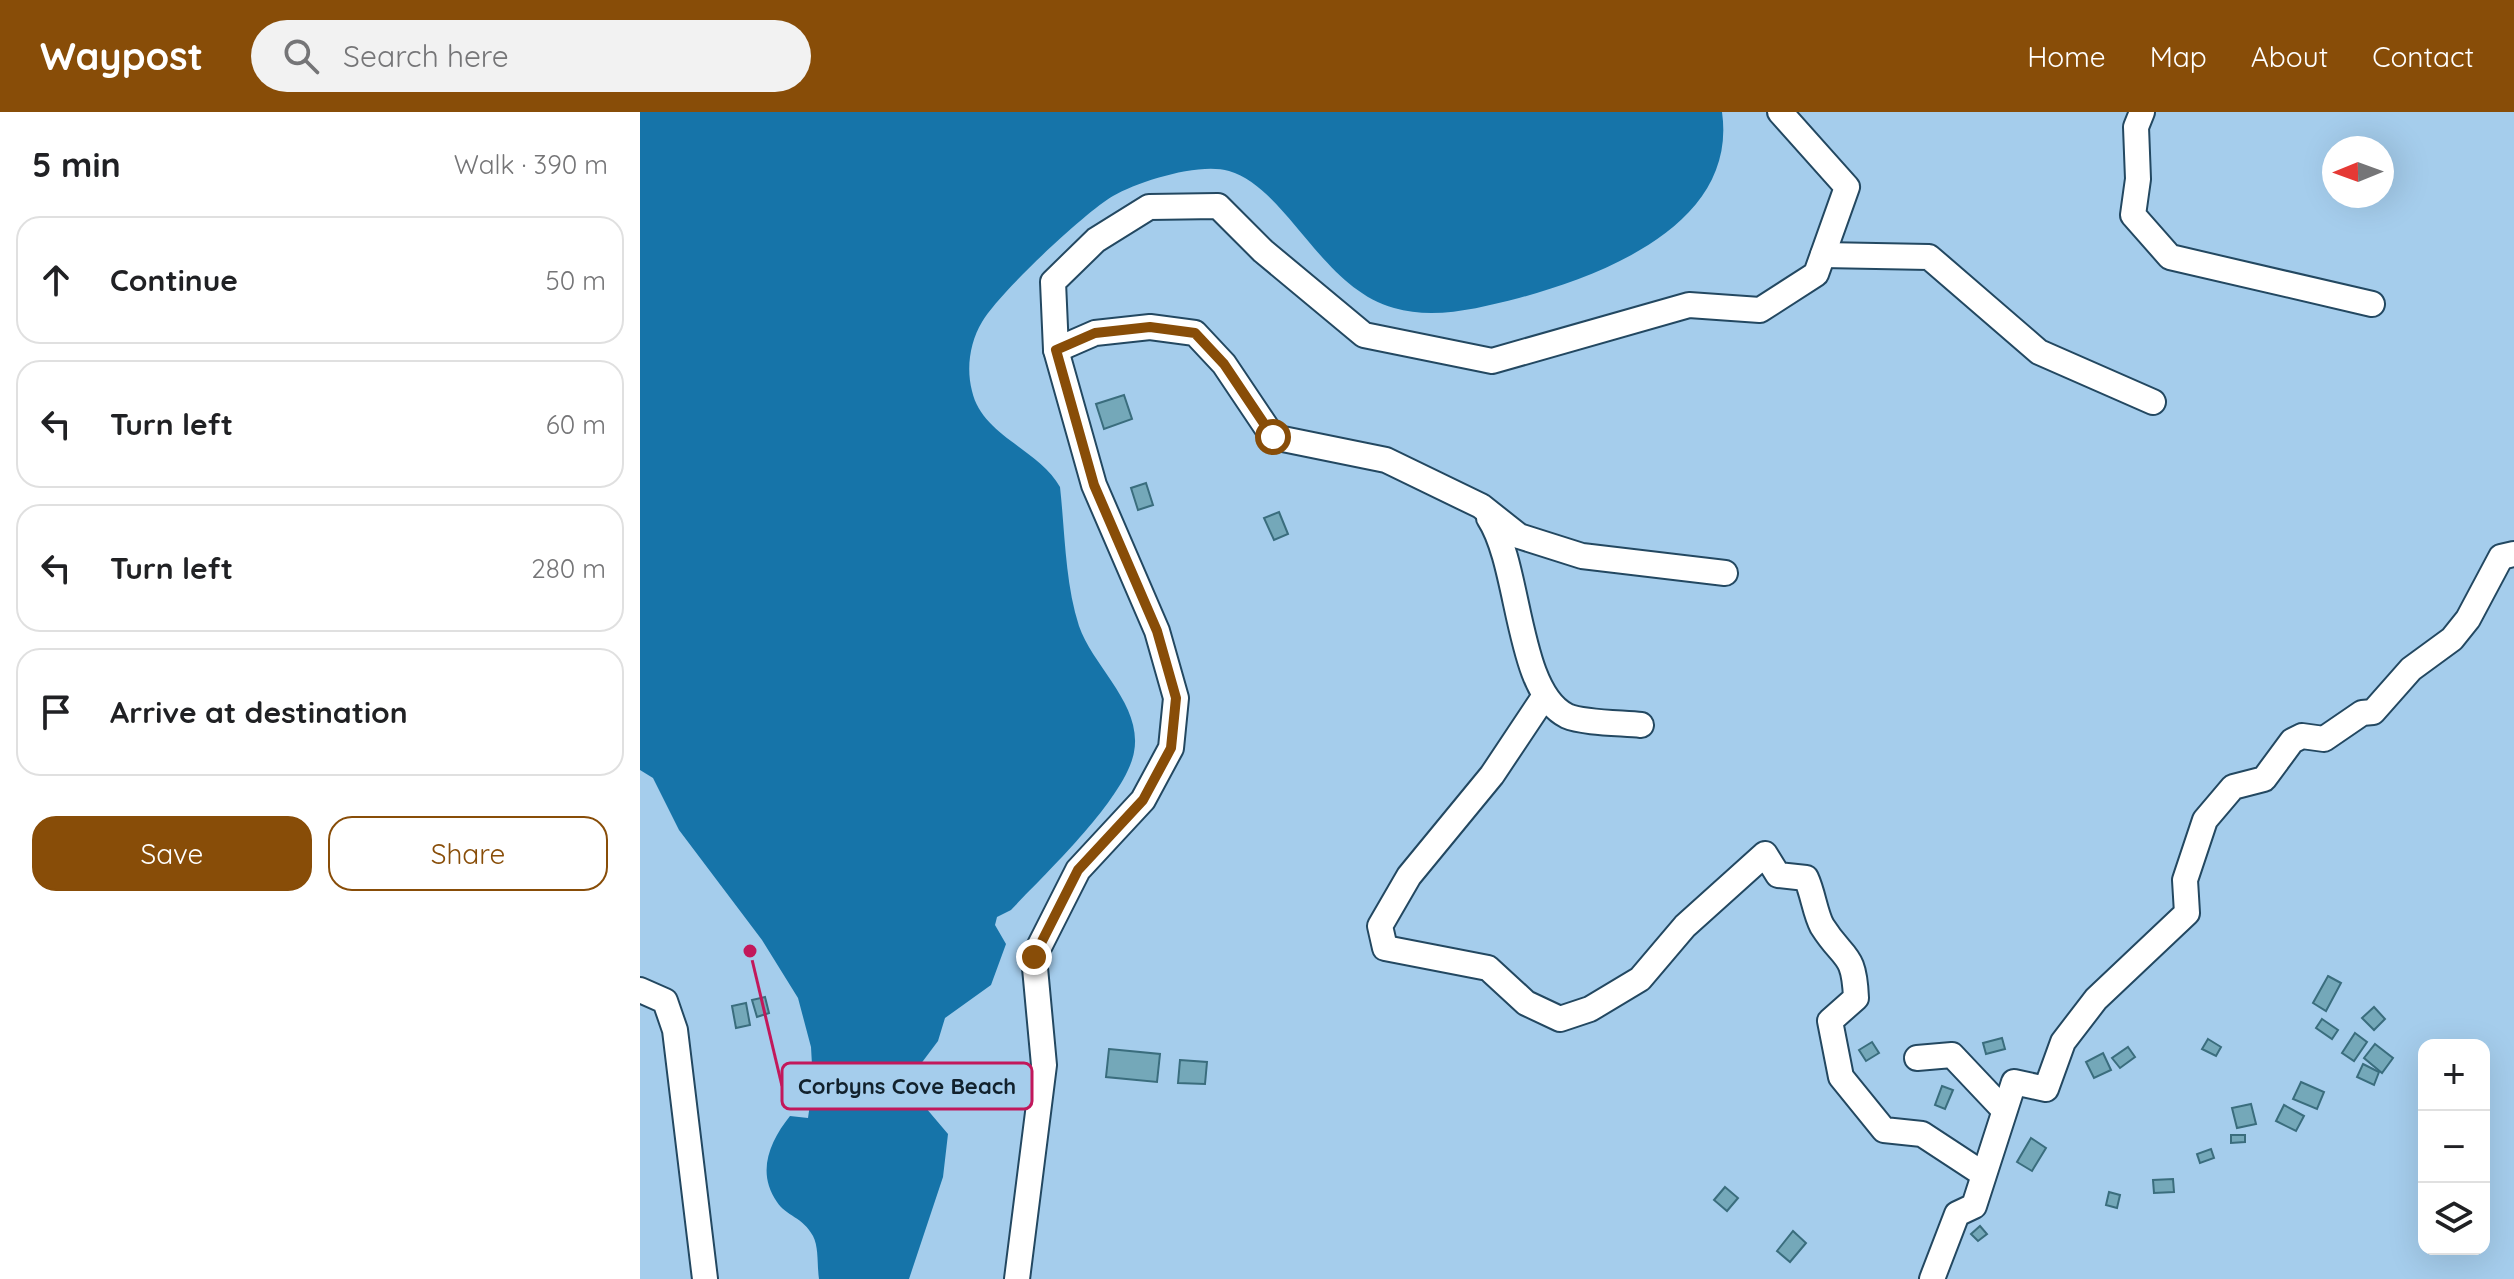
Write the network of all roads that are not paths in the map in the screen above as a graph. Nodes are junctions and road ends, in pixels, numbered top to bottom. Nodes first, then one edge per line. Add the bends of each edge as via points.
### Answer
1 (1780, 112) edge
2 (2135, 117) edge
3 (1823, 255) junction
4 (2372, 304) dead end
5 (1056, 350) junction
6 (2153, 402) dead end
7 (1481, 506) junction
8 (2514, 554) edge
9 (1725, 573) dead end
10 (1544, 697) junction
11 (1641, 725) dead end
12 (640, 990) edge
13 (1917, 1058) dead end
14 (2004, 1110) junction
15 (1983, 1174) junction
16 (705, 1279) edge
17 (1017, 1279) edge
18 (1932, 1279) edge

1 - 3 street via 1847,187
2 - 4 street via 2138,179 2133,215 2170,257
3 - 5 street via 1816,274 1760,310 1689,305 1492,361 1364,335 1218,206 1149,207 1096,240 1053,282
3 - 6 street via 1929,257 2039,352
5 - 7 street via 1095,333 1150,327 1195,333 1224,364 1273,437 1386,460
5 - 17 street via 1094,485 1157,631 1176,698 1171,748 1143,800 1078,870 1034,957 1044,1065
7 - 9 street via 1519,536 1582,556
7 - 10 street via 1502,537 1526,645
8 - 14 street via 2501,557 2452,639 2411,669 2373,712 2362,713 2324,739 2302,736 2292,741 2264,779 2233,787 2205,820 2185,880 2187,913 2096,999 2063,1042 2046,1089 2014,1082
10 - 11 street via 1568,717
10 - 15 street via 1492,775 1409,876 1380,926 1385,948 1488,968 1526,1003 1560,1019 1590,1009 1640,979 1685,926 1765,854 1778,875 1806,878 1820,923 1855,967 1856,998 1830,1021 1841,1077 1884,1130 1922,1134
12 - 16 street via 665,1001 675,1030
13 - 14 street via 1952,1055
14 - 15 street
15 - 18 street via 1974,1206 1957,1214

